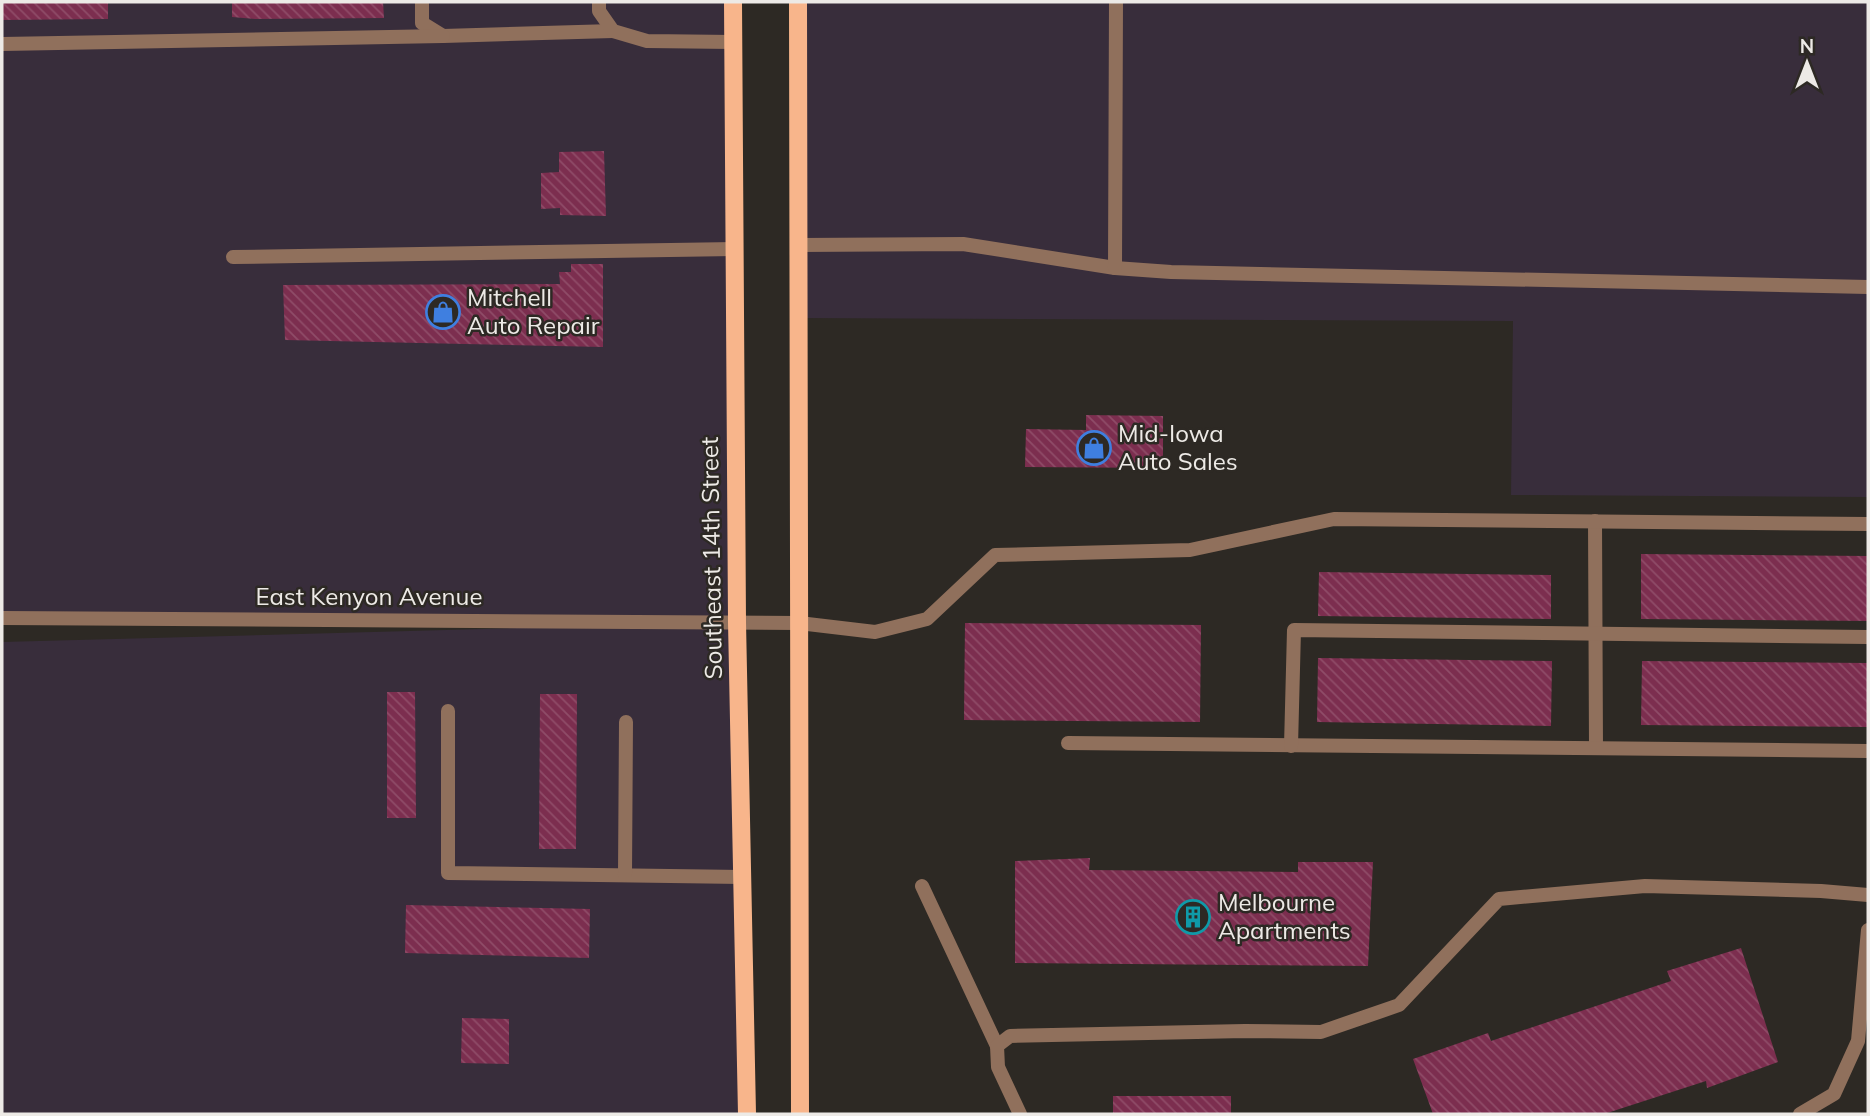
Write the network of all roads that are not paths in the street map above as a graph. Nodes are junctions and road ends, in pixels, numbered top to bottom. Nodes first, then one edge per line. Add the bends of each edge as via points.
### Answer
1 (422, 2) edge
2 (599, 2) edge
3 (733, 2) edge
4 (798, 2) edge
5 (1116, 2) edge
6 (613, 31) junction
7 (443, 36) junction
8 (733, 43) junction
9 (2, 44) edge
10 (799, 245) junction
11 (735, 249) junction
12 (233, 257) dead end
13 (1115, 268) junction
14 (1868, 287) edge
15 (1595, 521) junction
16 (1868, 524) edge
17 (2, 618) edge
18 (737, 622) junction
19 (799, 622) junction
20 (1596, 634) junction
21 (1868, 637) edge
22 (448, 711) dead end
23 (626, 722) dead end
24 (1068, 743) dead end
25 (1291, 746) junction
26 (1596, 748) junction
27 (1868, 751) edge
28 (625, 875) junction
29 (742, 877) junction
30 (922, 886) dead end
31 (1868, 895) edge
32 (1868, 930) edge
33 (998, 1046) junction
34 (747, 1114) edge
35 (800, 1114) edge
36 (1020, 1114) edge
37 (1800, 1114) edge

1 - 7 street via 422,23
2 - 6 street via 599,11
3 - 8 main road, Southeast 14th Street
4 - 10 main road
5 - 13 street
6 - 7 street
6 - 8 street via 647,41
7 - 9 street
8 - 11 main road, Southeast 14th Street
10 - 13 street via 963,244
10 - 19 main road
11 - 12 street
11 - 18 main road, Southeast 14th Street
13 - 14 street
15 - 16 street, East Kenyon Avenue
15 - 19 street, East Kenyon Avenue via 1334,519 1190,550 995,555 927,619 874,632
15 - 20 street
17 - 18 street, East Kenyon Avenue
18 - 19 street, East Kenyon Avenue
18 - 29 main road, Southeast 14th Street
19 - 35 main road
20 - 21 street
20 - 25 street via 1294,631
20 - 26 street
22 - 28 street via 448,873
23 - 28 street
24 - 25 street
25 - 26 street
26 - 27 street
28 - 29 street
29 - 34 main road, Southeast 14th Street
30 - 33 street
31 - 33 street via 1645,886 1499,899 1399,1005 1321,1032 1010,1036
32 - 37 street via 1858,1041 1834,1094
33 - 36 street via 998,1067

